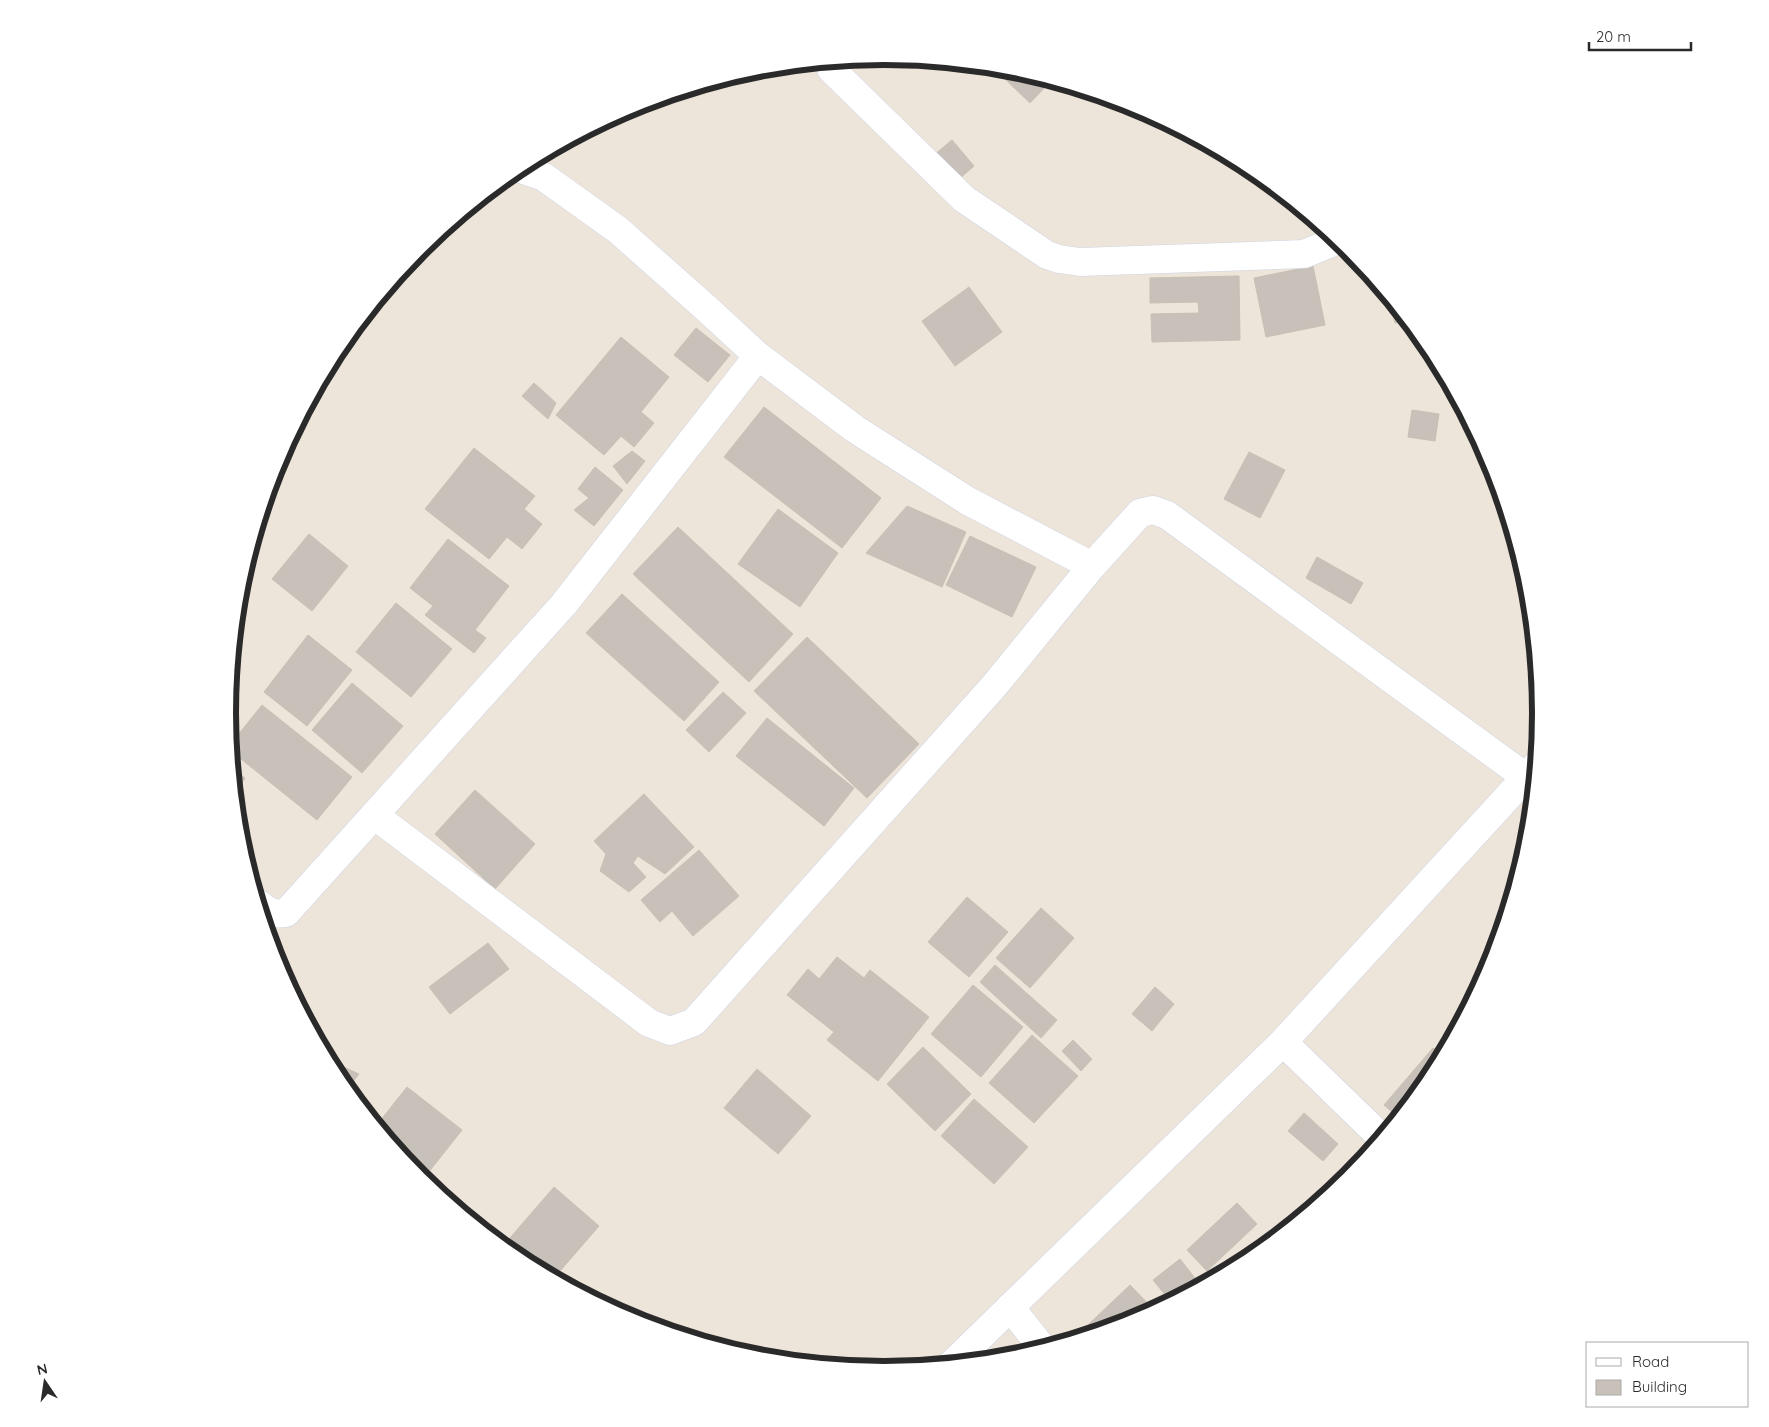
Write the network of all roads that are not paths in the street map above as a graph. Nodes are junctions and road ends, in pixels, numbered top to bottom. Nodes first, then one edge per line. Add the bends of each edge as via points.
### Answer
1 (831, 67) edge
2 (528, 171) edge
3 (1330, 243) edge
4 (758, 356) junction
5 (1092, 566) junction
6 (1530, 774) edge
7 (1529, 778) edge
8 (374, 815) junction
9 (267, 911) edge
10 (1283, 1042) junction
11 (1378, 1134) edge
12 (1010, 1307) junction
13 (1039, 1343) edge
14 (959, 1357) edge

1 - 3 street via 964,199 1046,255 1080,262 1304,254
2 - 4 street via 544,177 618,230
4 - 5 street via 855,429 968,501
4 - 8 street via 564,604
5 - 6 street via 1140,513 1153,510 1167,515
5 - 8 street via 994,686 694,1022 670,1031 649,1023
7 - 10 street
8 - 9 street via 286,913 277,915
10 - 11 street
10 - 12 street
12 - 13 street
12 - 14 street

